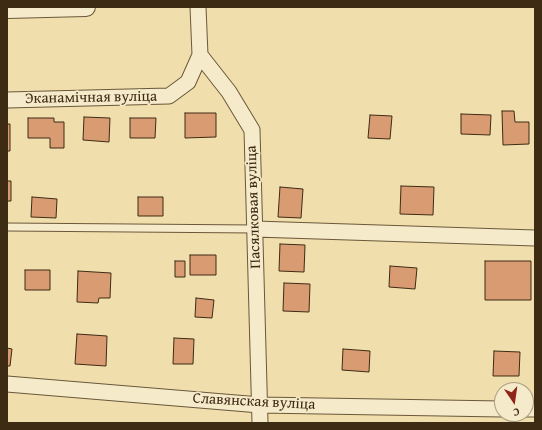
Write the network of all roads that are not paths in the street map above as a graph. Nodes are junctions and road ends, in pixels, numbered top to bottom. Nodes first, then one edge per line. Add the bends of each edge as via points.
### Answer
1 (86, 7) edge
2 (198, 7) edge
3 (7, 9) edge
4 (200, 55) junction
5 (7, 100) edge
6 (7, 227) edge
7 (255, 229) junction
8 (535, 238) edge
9 (7, 384) edge
10 (260, 405) junction
11 (494, 409) edge
12 (260, 423) edge

1 - 3 street
2 - 4 street
4 - 5 street, Эканамічная вуліца via 188,82 169,96
4 - 7 street, Пасялковая вуліца via 229,92 252,130
6 - 7 lane
7 - 8 street
7 - 10 street, Пасялковая вуліца
9 - 10 street, Славянская вуліца
10 - 11 street, Славянская вуліца
10 - 12 street, Пасялковая вуліца

